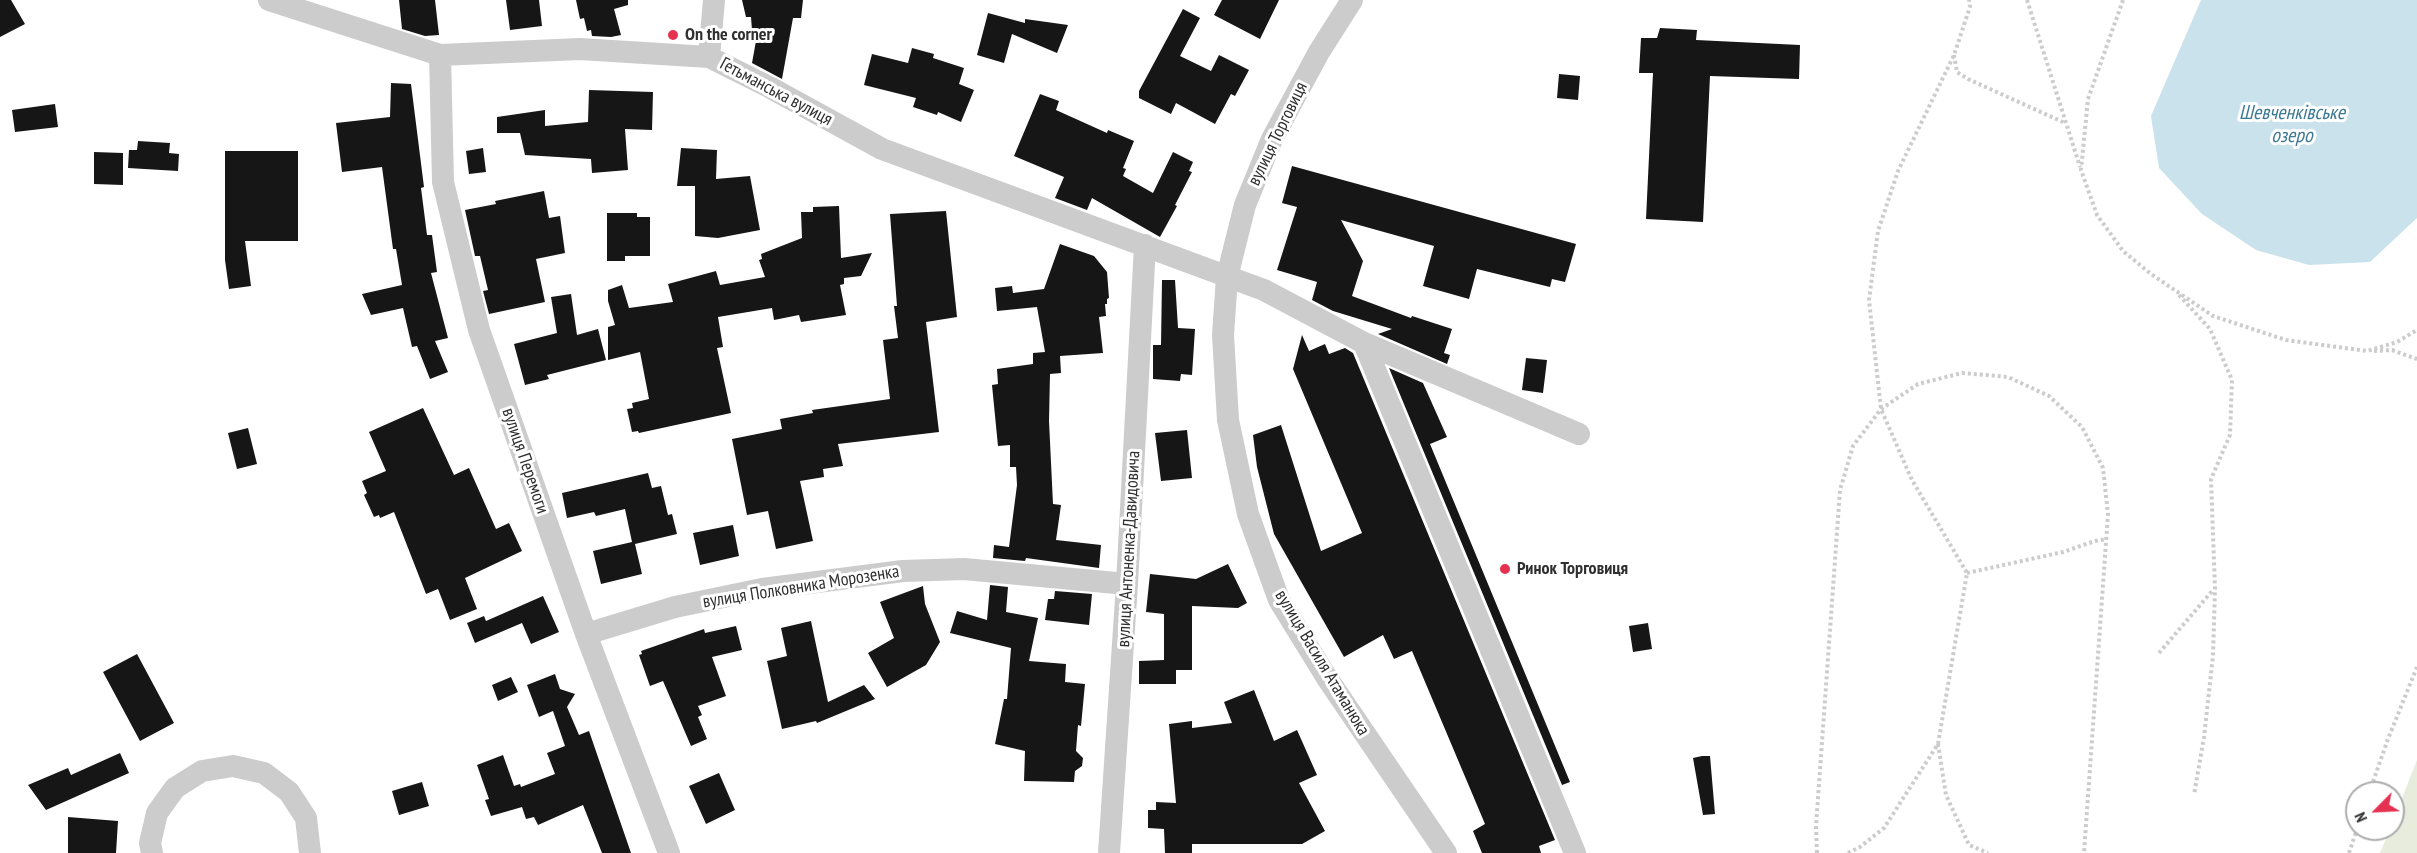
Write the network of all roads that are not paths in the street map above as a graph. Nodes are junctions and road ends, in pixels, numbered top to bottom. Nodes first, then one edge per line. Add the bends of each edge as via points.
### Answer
1 (269, 0) edge
2 (714, 0) edge
3 (1350, 1) edge
4 (332, 9) edge
5 (440, 55) junction
6 (709, 57) junction
7 (1145, 245) junction
8 (1227, 277) junction
9 (1364, 343) junction
10 (1579, 434) dead end
11 (1127, 584) junction
12 (586, 634) junction
13 (152, 853) edge
14 (310, 853) edge
15 (669, 853) edge
16 (1109, 853) edge
17 (1446, 853) edge
18 (1575, 853) edge

1 - 4 street, Гетьманська вулиця
2 - 6 street
3 - 8 street, вулиця Торговиця via 1272,139 1245,205
4 - 5 street, Гетьманська вулиця
5 - 6 street, Гетьманська вулиця via 580,49
5 - 12 street, вулиця Перемоги via 443,182 479,330
6 - 7 street, Гетьманська вулиця via 882,149
7 - 8 street, Гетьманська вулиця
7 - 11 street, вулиця Антоненка-Давидовича
8 - 9 street, Гетьманська вулиця via 1264,290
8 - 17 street, вулиця Василя Атаманюка via 1223,334 1228,420 1248,514 1280,600 1326,678
9 - 10 street, Гетьманська вулиця
9 - 18 street
11 - 12 street, вулиця Полковника Морозенка via 964,569 903,571 762,589 675,607
11 - 16 street, вулиця Антоненка-Давидовича
12 - 15 street, вулиця Перемоги
13 - 14 street via 150,843 157,813 175,788 202,771 233,766 264,773 289,792 306,818

